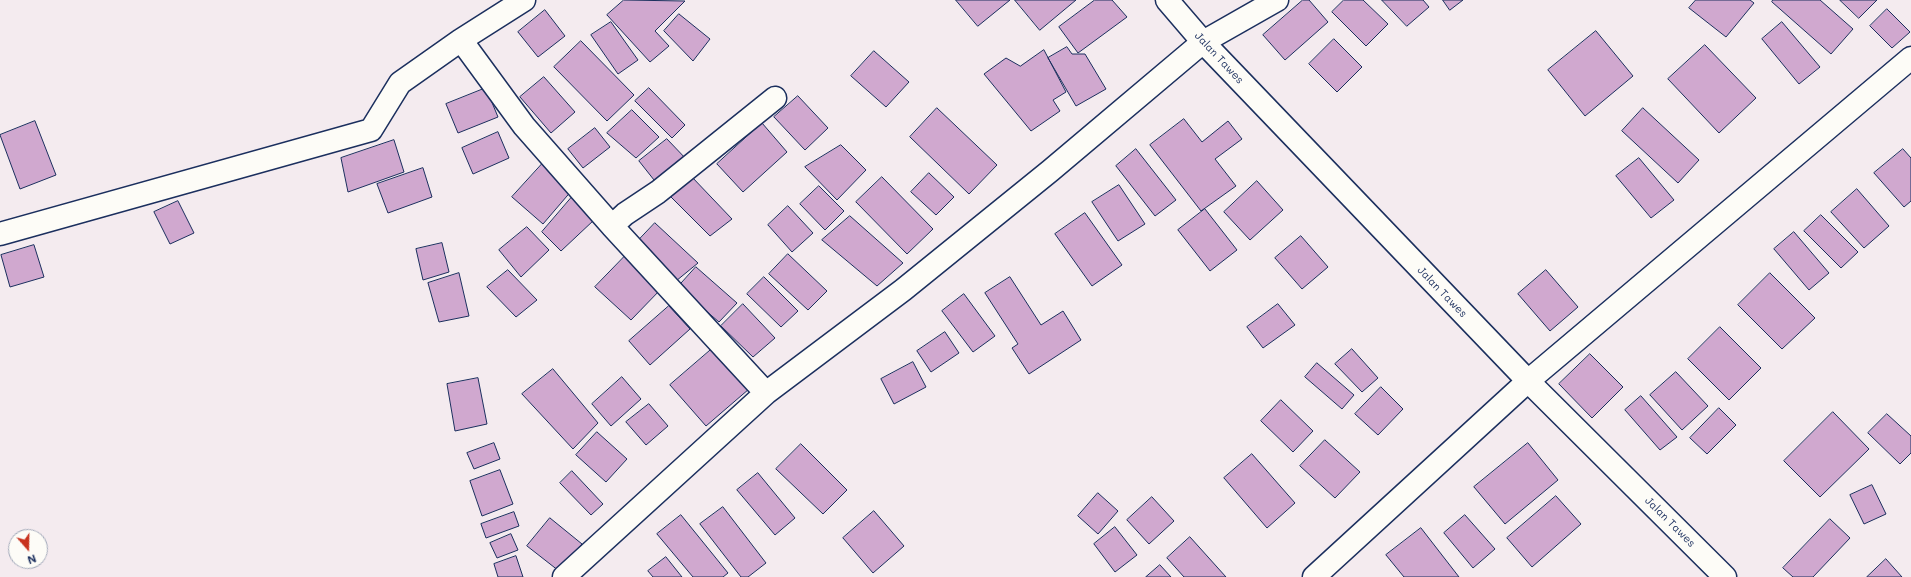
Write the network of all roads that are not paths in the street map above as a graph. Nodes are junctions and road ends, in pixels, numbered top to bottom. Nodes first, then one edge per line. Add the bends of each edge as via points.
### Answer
1 (524, 0) edge
2 (1167, 0) edge
3 (1277, 0) edge
4 (461, 40) junction
5 (1202, 42) junction
6 (1911, 58) edge
7 (775, 98) dead end
8 (612, 226) junction
9 (0, 234) edge
10 (1528, 382) junction
11 (766, 393) junction
12 (564, 577) edge
13 (1314, 577) edge
14 (1725, 577) edge

1 - 4 street
2 - 5 street, Jalan Tawes
3 - 5 street
4 - 8 street via 524,126
4 - 9 street via 400,83 371,130
5 - 10 street, Jalan Tawes
5 - 11 street via 1050,171 903,290
6 - 10 street
7 - 8 street
8 - 11 street
10 - 13 street
10 - 14 street, Jalan Tawes
11 - 12 street

